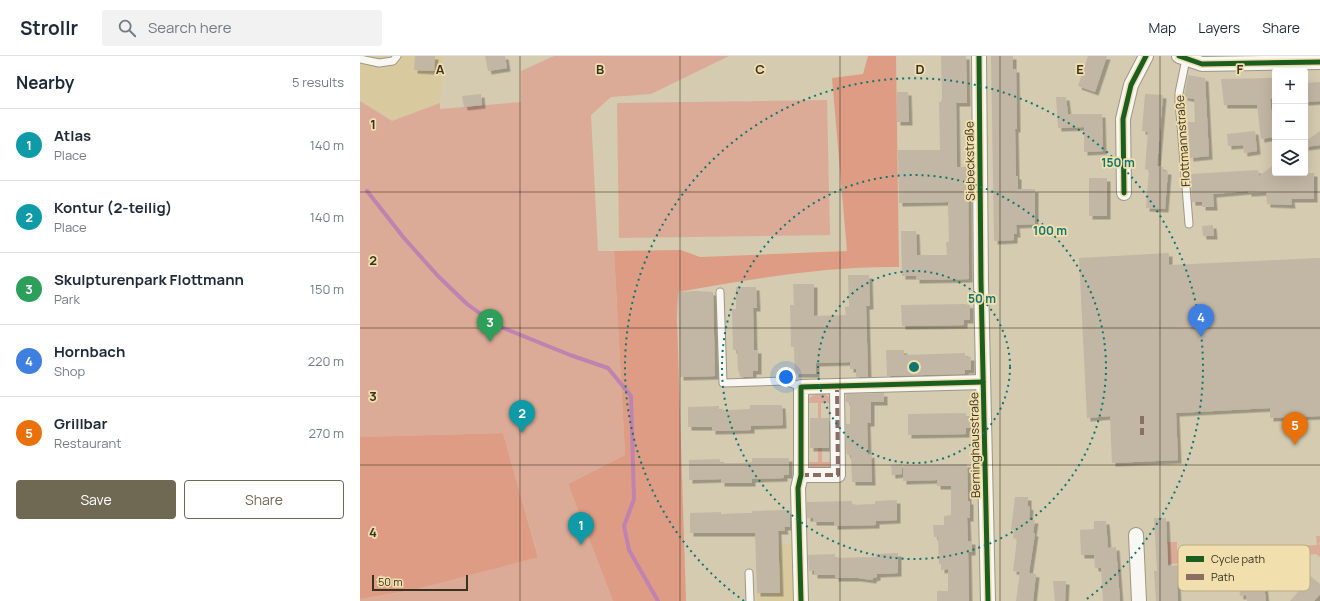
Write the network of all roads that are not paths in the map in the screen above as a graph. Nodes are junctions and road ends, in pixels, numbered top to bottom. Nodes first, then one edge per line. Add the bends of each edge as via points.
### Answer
1 (398, 56) edge
2 (979, 56) edge
3 (1146, 56) edge
4 (1182, 58) edge
5 (360, 59) edge
6 (1320, 62) edge
7 (1124, 193) dead end
8 (1189, 224) dead end
9 (981, 265) joint
10 (720, 292) dead end
11 (983, 382) junction
12 (837, 386) junction
13 (801, 387) junction
14 (801, 475) junction
15 (1136, 535) dead end
16 (748, 573) dead end
17 (750, 601) edge
18 (801, 601) edge
19 (988, 601) edge
20 (1139, 601) edge

1 - 5 lane via 393,61 378,63
2 - 9 street, Siebeckstraße
3 - 7 street via 1131,84 1123,119
4 - 6 street, Flottmannstraße via 1202,64
4 - 8 lane, Flottmannstraße via 1179,101
9 - 11 street, Berninghausstraße
10 - 13 lane via 722,383 785,381
11 - 12 street
11 - 19 street, Berninghausstraße
12 - 13 street
12 - 14 street via 838,475
13 - 14 street
14 - 18 street via 798,488
15 - 20 street
16 - 17 lane

